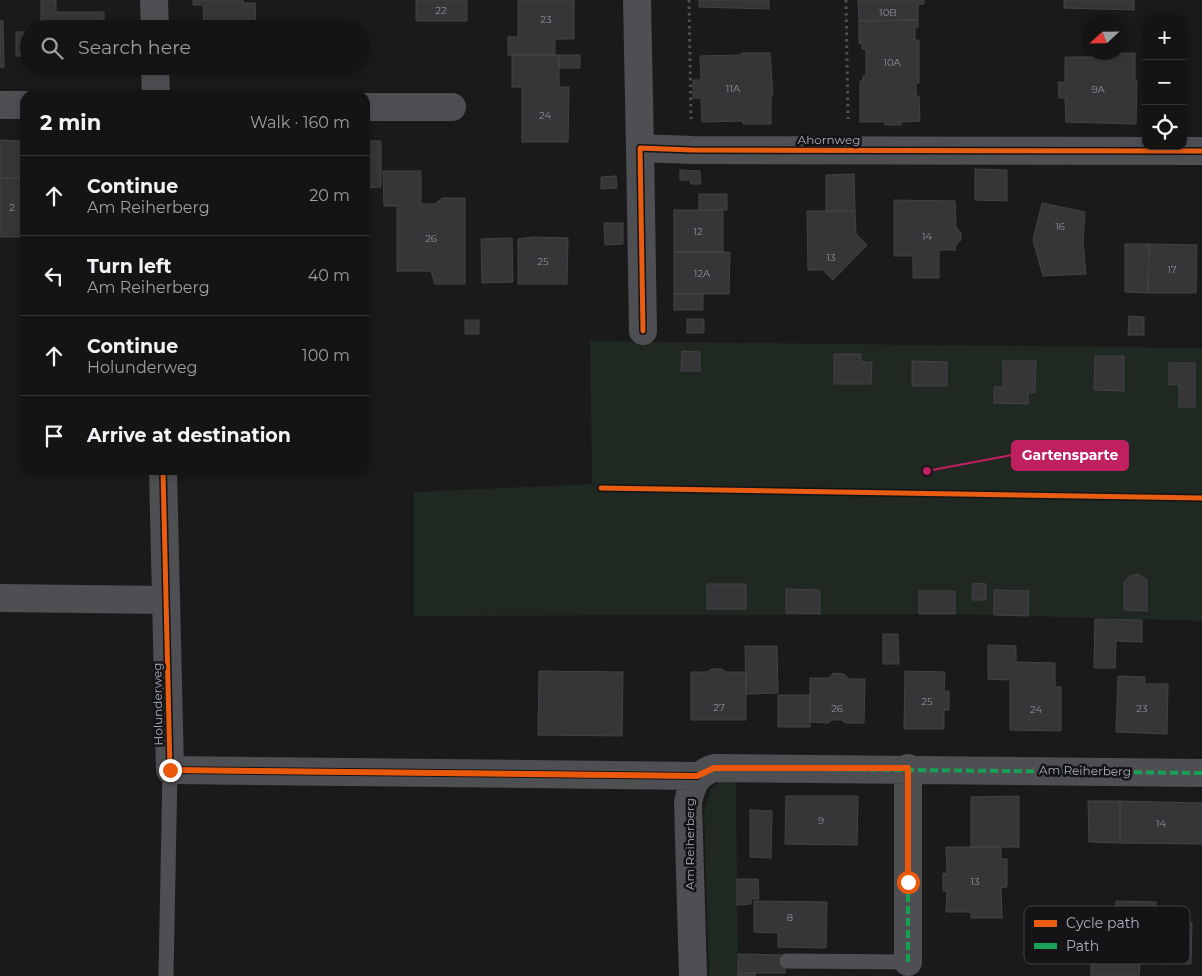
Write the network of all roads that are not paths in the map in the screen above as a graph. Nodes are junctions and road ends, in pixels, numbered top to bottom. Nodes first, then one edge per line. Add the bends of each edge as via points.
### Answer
1 (154, 0) edge
2 (637, 0) edge
3 (154, 20) edge
4 (155, 75) edge
5 (156, 90) edge
6 (0, 105) edge
7 (20, 105) edge
8 (370, 107) edge
9 (452, 107) dead end
10 (640, 148) junction
11 (1202, 151) edge
12 (643, 331) dead end
13 (163, 475) edge
14 (0, 598) edge
15 (166, 600) junction
16 (908, 768) junction
17 (170, 770) junction
18 (1202, 773) edge
19 (697, 776) junction
20 (787, 961) dead end
21 (908, 962) joint
22 (166, 976) edge
23 (693, 976) edge

1 - 3 street
2 - 10 street
4 - 5 street
6 - 7 street
8 - 9 street
10 - 11 street, Ahornweg
10 - 12 street
13 - 15 street, Holunderweg
14 - 15 street
15 - 17 street, Holunderweg
16 - 18 street, Am Reiherberg
16 - 19 street, Am Reiherberg via 714,768
16 - 21 street
17 - 19 street
17 - 22 lane, Holunderweg
19 - 23 street, Am Reiherberg via 691,788 688,810
20 - 21 lane

